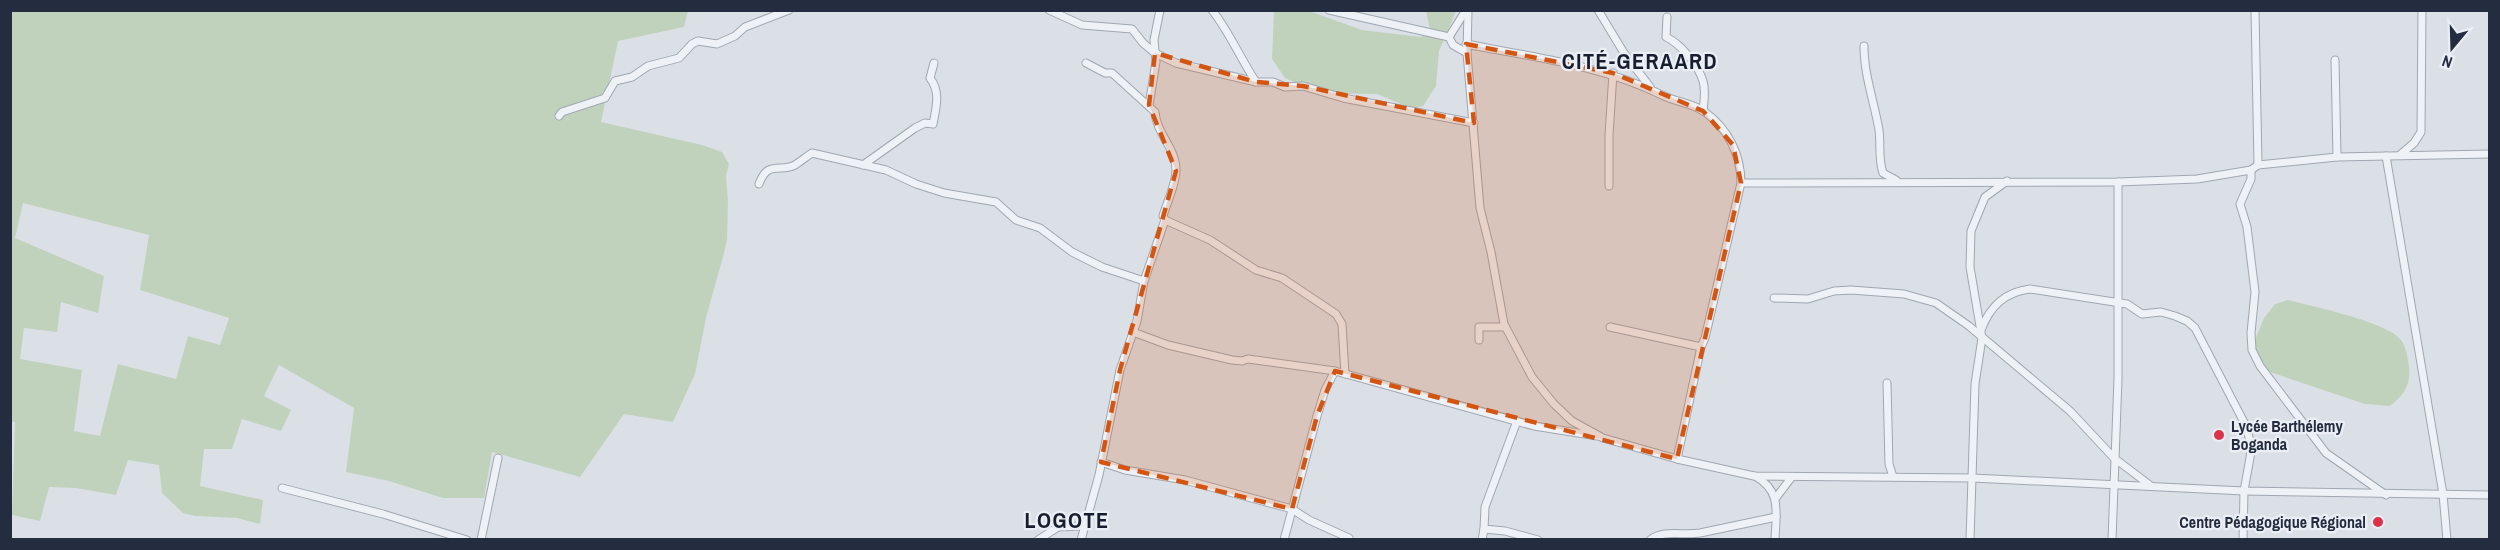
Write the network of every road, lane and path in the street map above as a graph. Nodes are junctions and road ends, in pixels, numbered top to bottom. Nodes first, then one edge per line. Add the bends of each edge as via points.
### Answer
1 (789, 10) edge
2 (1048, 10) edge
3 (1160, 10) edge
4 (1212, 10) edge
5 (1329, 10) edge
6 (1467, 10) edge
7 (1598, 10) edge
8 (2255, 10) edge
9 (2422, 10) edge
10 (1667, 17) dead end
11 (1449, 37) junction
12 (1466, 44) junction
13 (1864, 46) dead end
14 (1155, 53) junction
15 (1467, 53) junction
16 (2335, 60) dead end
17 (934, 63) dead end
18 (1086, 63) dead end
19 (1613, 74) junction
20 (1256, 82) junction
21 (1652, 89) junction
22 (1149, 105) junction
23 (1703, 111) junction
24 (559, 116) dead end
25 (1474, 123) junction
26 (2490, 154) edge
27 (2400, 155) junction
28 (2386, 156) junction
29 (2337, 157) junction
30 (863, 165) junction
31 (2258, 165) junction
32 (2251, 170) junction
33 (2008, 180) junction
34 (1898, 181) junction
35 (2118, 182) junction
36 (1741, 183) junction
37 (759, 184) dead end
38 (1609, 186) dead end
39 (1165, 220) junction
40 (1144, 281) junction
41 (1774, 298) dead end
42 (2119, 303) junction
43 (1505, 327) junction
44 (1610, 327) dead end
45 (1982, 330) junction
46 (1133, 332) junction
47 (1982, 338) junction
48 (1479, 340) dead end
49 (1701, 346) junction
50 (1335, 371) junction
51 (1345, 374) junction
52 (1887, 383) dead end
53 (1517, 421) junction
54 (1603, 438) junction
55 (498, 458) dead end
56 (2114, 458) junction
57 (1677, 459) junction
58 (1101, 462) junction
59 (1754, 476) junction
60 (1893, 477) junction
61 (1791, 478) junction
62 (1972, 478) junction
63 (2114, 485) junction
64 (2152, 487) junction
65 (282, 488) dead end
66 (2244, 491) junction
67 (2443, 494) junction
68 (2386, 495) junction
69 (2490, 495) edge
70 (1775, 499) junction
71 (1292, 509) junction
72 (1776, 517) junction
73 (1084, 526) junction
74 (1484, 530) junction
75 (1349, 538) dead end
76 (466, 540) edge
77 (481, 540) edge
78 (1038, 540) edge
79 (1081, 540) edge
80 (1284, 540) edge
81 (1482, 540) edge
82 (1538, 540) edge
83 (1650, 540) edge
84 (1775, 540) edge
85 (1970, 540) edge
86 (2112, 540) edge
87 (2243, 540) edge
88 (2447, 540) edge

1 - 24 street via 745,27 717,44 698,41 679,58 615,81 605,98
2 - 14 street via 1082,25 1127,27
3 - 14 street
4 - 20 street
5 - 11 street
6 - 11 street
6 - 12 street
7 - 21 street
8 - 31 street
9 - 27 street via 2421,132
10 - 23 street via 1666,37 1686,54 1703,81
11 - 15 street
12 - 15 street
12 - 19 street
13 - 34 street via 1864,65 1879,132 1880,166 1882,173
14 - 20 street via 1176,63
14 - 22 street
15 - 25 street
16 - 29 street
17 - 30 street via 930,78 937,97 933,124 915,128
18 - 22 street via 1112,73
19 - 21 street
19 - 38 street
20 - 25 street via 1303,86 1343,98
21 - 23 street
22 - 39 street via 1173,153 1176,171
23 - 36 street via 1733,145 1741,167
25 - 43 street via 1480,208
26 - 27 street
27 - 28 street
28 - 29 street
28 - 67 street
29 - 31 street
30 - 37 street via 812,153 794,166 768,170
30 - 40 street via 944,193 996,202 1016,220 1040,228 1072,252
31 - 32 street
32 - 35 street via 2197,179
32 - 68 street via 2240,204 2247,227 2255,292 2252,350 2326,453
33 - 34 street
33 - 35 street
33 - 45 street via 1985,197 1971,231 1970,267
34 - 36 street
35 - 42 street
36 - 49 street
39 - 40 street
39 - 51 street via 1210,240 1257,270 1282,278 1336,314 1342,324
40 - 46 street
41 - 47 street via 1809,299 1851,290 1904,294 1936,303
42 - 45 street via 2019,290 1990,311
42 - 56 street
42 - 66 street via 2142,314 2161,312 2175,316 2195,328 2246,426 2251,452
43 - 48 street via 1479,327
43 - 54 street via 1532,377 1554,404 1572,421
44 - 49 street
45 - 47 street
46 - 50 street via 1167,345 1242,362 1248,359
46 - 58 street via 1120,370
47 - 56 street via 2070,411
47 - 62 street via 1975,384
49 - 57 street
50 - 51 street
50 - 71 street via 1325,390
51 - 53 street
52 - 60 street via 1889,464
53 - 54 street
53 - 74 street via 1485,507
54 - 57 street
55 - 77 street
56 - 63 street
56 - 64 street
57 - 59 street
58 - 71 street
58 - 73 street
59 - 61 street
59 - 70 street via 1766,482
60 - 61 street
60 - 62 street
61 - 70 street
62 - 63 street
62 - 85 street
63 - 64 street
63 - 86 street
64 - 66 street
65 - 76 street
66 - 68 street
66 - 87 street
67 - 68 street
67 - 69 street
67 - 88 street
70 - 72 street
71 - 75 street
71 - 80 street
72 - 83 street via 1687,535 1665,533
72 - 84 street
73 - 78 street via 1058,527
73 - 79 street
74 - 81 street
74 - 82 street

